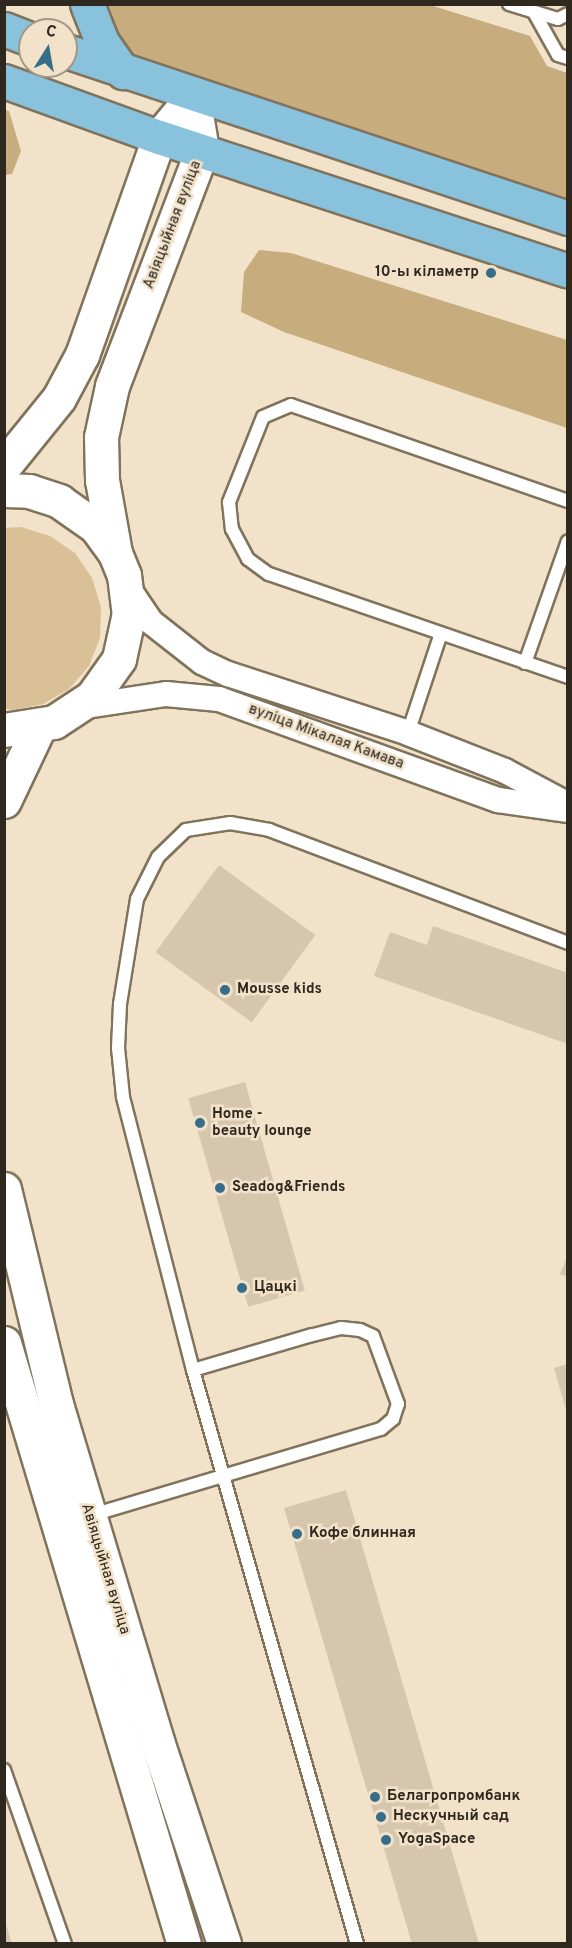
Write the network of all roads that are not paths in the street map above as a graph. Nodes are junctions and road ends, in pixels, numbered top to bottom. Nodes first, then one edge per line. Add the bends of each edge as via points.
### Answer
1 (87, 4) edge
2 (509, 4) edge
3 (536, 14) junction
4 (567, 14) edge
5 (78, 55) edge
6 (567, 58) edge
7 (123, 72) junction
8 (4, 81) edge
9 (193, 96) junction
10 (159, 137) junction
11 (202, 150) junction
12 (567, 219) edge
13 (567, 271) edge
14 (4, 466) edge
15 (4, 490) edge
16 (567, 501) edge
17 (567, 541) edge
18 (114, 553) junction
19 (128, 588) junction
20 (440, 636) junction
21 (525, 663) junction
22 (567, 677) edge
23 (80, 707) junction
24 (39, 727) junction
25 (4, 730) edge
26 (408, 733) junction
27 (4, 801) edge
28 (567, 804) edge
29 (567, 810) edge
30 (567, 943) edge
31 (4, 1189) edge
32 (4, 1343) edge
33 (193, 1370) junction
34 (223, 1475) junction
35 (89, 1516) junction
36 (4, 1770) edge
37 (65, 1944) edge
38 (184, 1944) edge
39 (224, 1944) edge
40 (357, 1944) edge

1 - 7 main road via 102,42
2 - 3 lane
3 - 4 lane via 558,19
3 - 6 lane via 558,55
5 - 7 main road
7 - 9 main road
8 - 10 main road
9 - 10 main road
9 - 11 main road, Авіяцыйная вуліца
9 - 12 main road
10 - 11 main road
10 - 14 main road via 82,355 59,399
11 - 13 main road
11 - 18 main road, Авіяцыйная вуліца via 112,386 101,437 102,480
15 - 18 main road via 44,495 72,508 96,527
16 - 20 lane via 291,405 263,417 229,502 232,529 248,559 269,574
17 - 21 lane
18 - 19 main road
19 - 23 main road via 128,629 119,659 103,685
19 - 26 street, вуліца Мікалая Камава via 151,622 202,662
20 - 21 lane
20 - 26 lane
21 - 22 lane
23 - 24 main road
23 - 29 street, вуліца Мікалая Камава via 166,694 219,699 498,800
24 - 25 main road
24 - 27 main road
26 - 28 street, вуліца Мікалая Камава via 505,771
30 - 33 lane via 269,830 230,824 186,830 158,857 136,899 123,980 118,1048 123,1097
31 - 35 main road, Авіяцыйная вуліца via 56,1404
32 - 38 main road, Авіяцыйная вуліца
33 - 34 lane
33 - 34 lane via 341,1328 373,1336 394,1386 398,1404 393,1419 381,1429
34 - 35 lane
34 - 40 lane
35 - 39 main road, Авіяцыйная вуліца
36 - 37 lane

